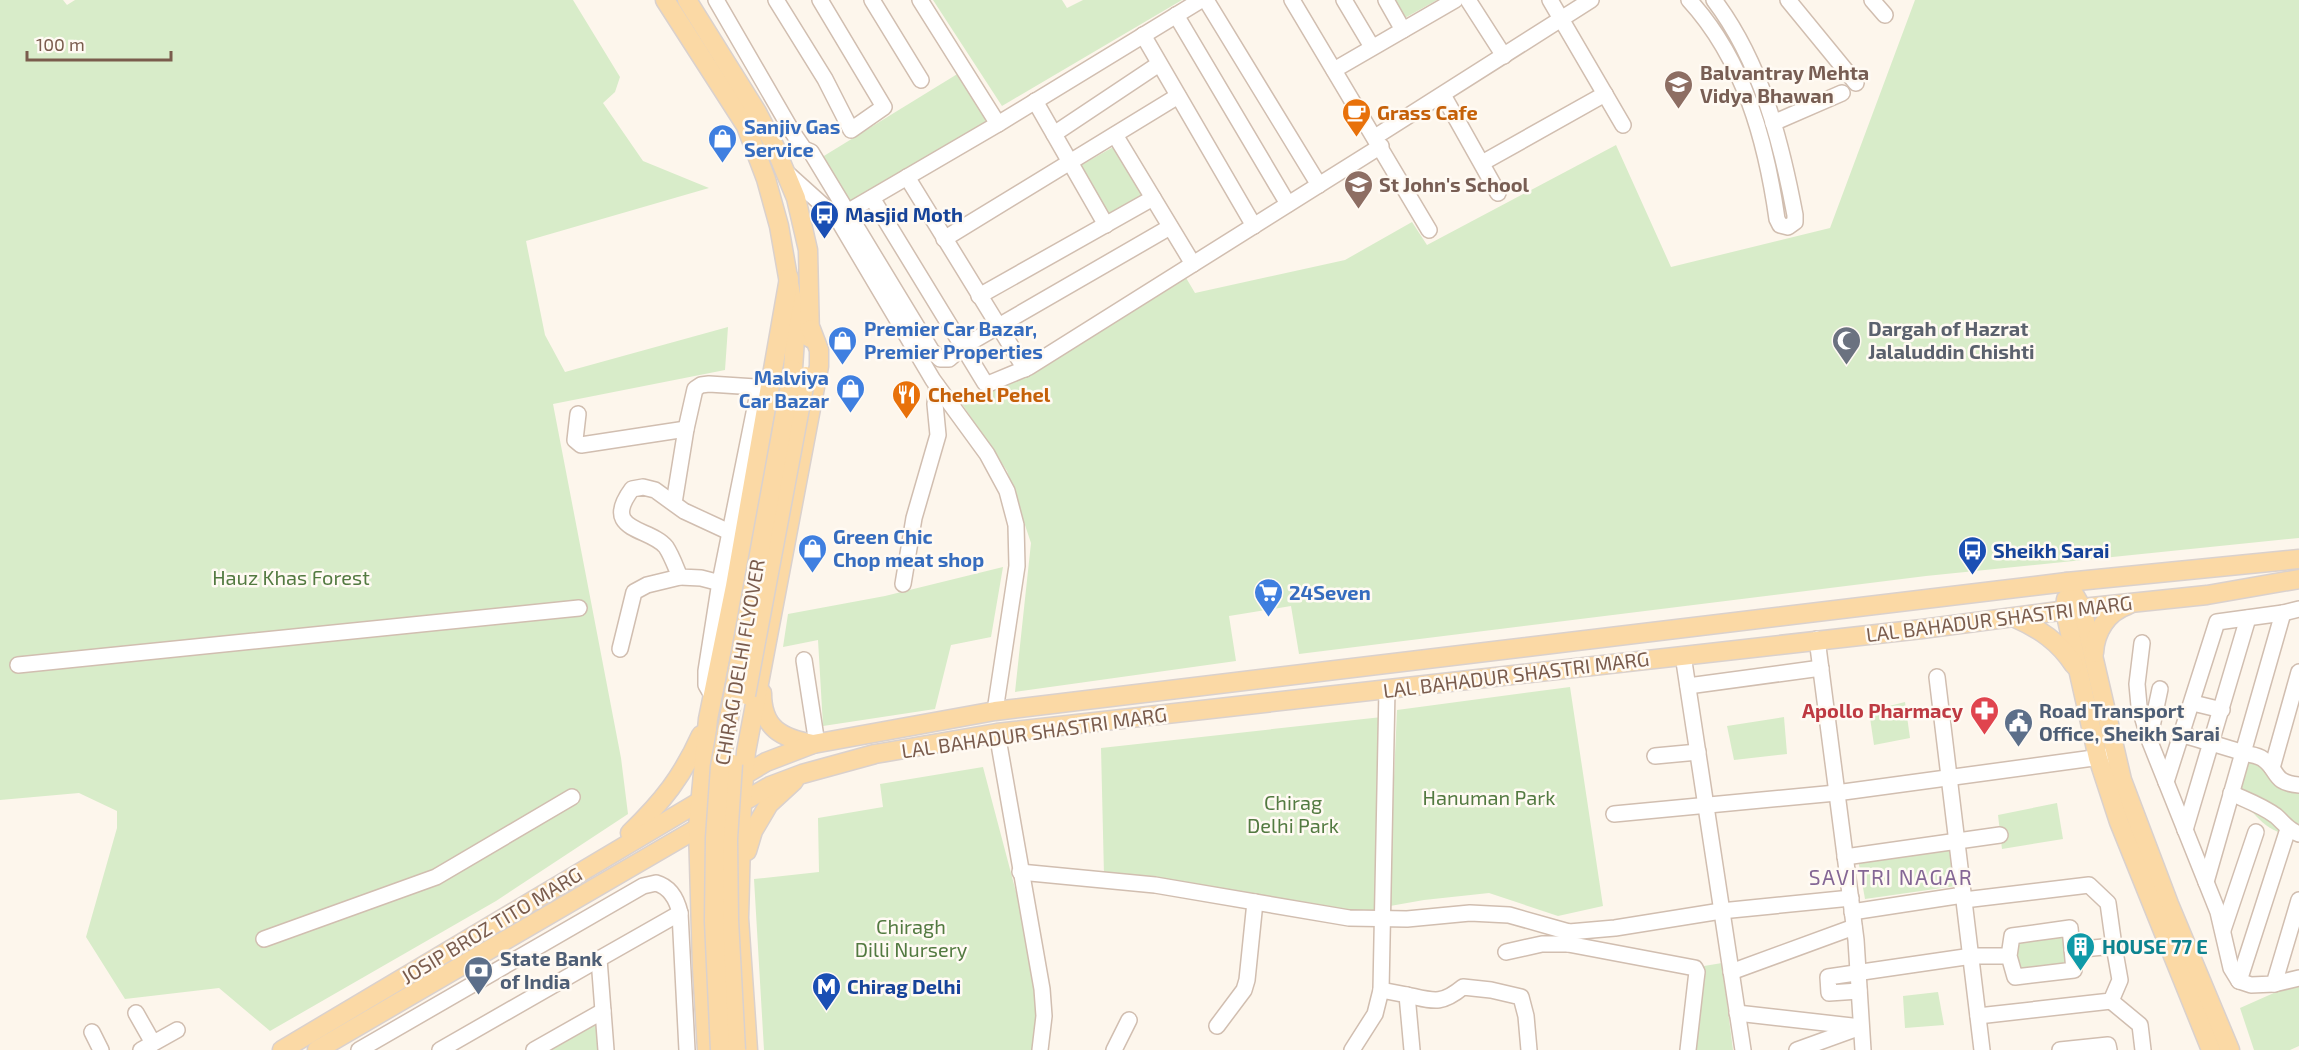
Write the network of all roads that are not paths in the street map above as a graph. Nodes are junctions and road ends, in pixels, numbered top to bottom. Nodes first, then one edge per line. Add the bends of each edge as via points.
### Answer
1 (665, 0) edge
2 (687, 0) edge
3 (716, 0) edge
4 (776, 0) edge
5 (820, 0) edge
6 (872, 0) edge
7 (920, 0) edge
8 (1201, 0) edge
9 (1206, 0) edge
10 (1292, 0) edge
11 (1344, 0) edge
12 (1386, 0) edge
13 (1455, 0) edge
14 (1468, 0) edge
15 (1550, 0) edge
16 (1591, 0) edge
17 (1689, 0) edge
18 (1714, 0) edge
19 (1788, 0) edge
20 (1872, 0) edge
21 (1176, 15) junction
22 (1885, 15) dead end
23 (1561, 19) junction
24 (1403, 30) junction
25 (1143, 36) junction
26 (1372, 47) junction
27 (1504, 56) junction
28 (1159, 64) junction
29 (1334, 70) junction
30 (921, 80) dead end
31 (1856, 83) dead end
32 (1842, 93) dead end
33 (1605, 94) junction
34 (1443, 95) junction
35 (1178, 96) junction
36 (1035, 101) junction
37 (1773, 123) junction
38 (998, 124) junction
39 (1623, 125) dead end
40 (1054, 134) junction
41 (1115, 135) junction
42 (1378, 142) junction
43 (1069, 162) junction
44 (1482, 163) junction
45 (787, 173) junction
46 (907, 177) junction
47 (1319, 185) junction
48 (1498, 193) dead end
49 (872, 198) junction
50 (1153, 198) junction
51 (1288, 204) junction
52 (843, 215) junction
53 (1106, 225) junction
54 (1254, 226) junction
55 (1170, 227) junction
56 (1429, 230) dead end
57 (944, 239) junction
58 (1193, 264) junction
59 (789, 278) junction
60 (980, 296) junction
61 (998, 327) junction
62 (811, 329) junction
63 (964, 346) junction
64 (1025, 369) junction
65 (799, 372) junction
66 (937, 386) junction
67 (764, 388) junction
68 (578, 414) dead end
69 (686, 429) junction
70 (674, 503) junction
71 (737, 536) junction
72 (2299, 559) edge
73 (680, 577) junction
74 (2299, 579) edge
75 (2067, 582) junction
76 (903, 584) dead end
77 (730, 586) junction
78 (774, 597) junction
79 (2145, 601) junction
80 (579, 608) dead end
81 (2074, 609) junction
82 (2299, 609) edge
83 (2283, 613) junction
84 (2013, 617) junction
85 (2248, 618) junction
86 (1817, 639) junction
87 (2142, 643) dead end
88 (620, 648) dead end
89 (1683, 655) junction
90 (804, 660) dead end
91 (762, 664) junction
92 (18, 665) dead end
93 (1821, 668) junction
94 (2087, 668) junction
95 (2299, 672) edge
96 (1937, 677) dead end
97 (1688, 686) junction
98 (1387, 689) junction
99 (2160, 689) dead end
100 (2193, 703) junction
101 (2222, 710) junction
102 (995, 711) junction
103 (708, 719) junction
104 (997, 734) junction
105 (2182, 735) junction
106 (2149, 739) junction
107 (2213, 742) junction
108 (815, 744) junction
109 (1698, 752) junction
110 (2242, 753) junction
111 (1655, 756) dead end
112 (2107, 756) junction
113 (2272, 768) junction
114 (744, 774) junction
115 (802, 774) junction
116 (1948, 778) junction
117 (2166, 782) junction
118 (2298, 782) edge
119 (1836, 794) junction
120 (2231, 794) junction
121 (572, 797) dead end
122 (700, 800) junction
123 (742, 802) junction
124 (1706, 805) junction
125 (1614, 814) dead end
126 (698, 826) junction
127 (2186, 830) junction
128 (2256, 832) dead end
129 (2293, 832) edge
130 (2000, 835) dead end
131 (1956, 841) junction
132 (655, 852) junction
133 (605, 857) junction
134 (1845, 857) junction
135 (1020, 872) junction
136 (740, 876) junction
137 (699, 879) junction
138 (2206, 882) junction
139 (1964, 897) junction
140 (2299, 900) edge
141 (1255, 902) junction
142 (1721, 911) junction
143 (1852, 912) junction
144 (680, 913) junction
145 (1382, 919) junction
146 (2223, 930) junction
147 (1569, 938) junction
148 (264, 939) dead end
149 (2114, 946) junction
150 (2072, 950) junction
151 (1506, 951) dead end
152 (1972, 956) junction
153 (2009, 956) junction
154 (599, 959) junction
155 (1731, 972) junction
156 (1858, 972) junction
157 (2299, 978) edge
158 (2239, 981) junction
159 (2274, 984) junction
160 (1381, 990) junction
161 (1859, 991) junction
162 (1407, 995) junction
163 (2111, 1001) junction
164 (603, 1011) junction
165 (136, 1013) dead end
166 (1737, 1013) junction
167 (1978, 1016) junction
168 (1129, 1020) dead end
169 (366, 1022) junction
170 (1217, 1026) dead end
171 (1861, 1027) junction
172 (177, 1030) dead end
173 (92, 1032) dead end
174 (379, 1045) edge
175 (147, 1047) edge
176 (101, 1050) edge
177 (282, 1050) edge
178 (317, 1050) edge
179 (359, 1050) edge
180 (440, 1050) edge
181 (534, 1050) edge
182 (606, 1050) edge
183 (687, 1050) edge
184 (707, 1050) edge
185 (720, 1050) edge
186 (736, 1050) edge
187 (748, 1050) edge
188 (1040, 1050) edge
189 (1114, 1050) edge
190 (1352, 1050) edge
191 (1412, 1050) edge
192 (1529, 1050) edge
193 (1688, 1050) edge
194 (1743, 1050) edge
195 (1797, 1050) edge
196 (1863, 1050) edge
197 (1982, 1050) edge
198 (2060, 1050) edge
199 (2109, 1050) edge
200 (2143, 1050) edge
201 (2211, 1050) edge
202 (2230, 1050) edge

1 - 59 main road, CHIRAG DELHI FLYOVER via 746,126 774,207
2 - 45 main road via 757,112
3 - 52 street via 793,133 804,149 811,152
4 - 5 street via 851,130 884,107
6 - 30 street
7 - 38 street
8 - 21 street
9 - 47 street
10 - 29 street
11 - 26 street
12 - 24 street
13 - 24 street
14 - 27 street
15 - 23 street
16 - 23 street
17 - 37 street via 1706,18 1744,89 1770,171 1777,219 1780,225 1788,227 1795,222 1795,215
18 - 37 street via 1758,79
19 - 31 street
20 - 22 street
21 - 25 street
21 - 51 street
23 - 27 street
23 - 33 street
24 - 26 street
25 - 28 street
25 - 36 street
26 - 29 street
27 - 34 street
28 - 35 street
28 - 40 street
29 - 42 street
32 - 37 street
33 - 39 street
33 - 44 street
34 - 42 street
34 - 44 street
35 - 41 street
35 - 54 street
36 - 38 street
36 - 40 street
38 - 46 street
40 - 43 street
41 - 43 street
41 - 50 street
42 - 47 street
42 - 56 street
43 - 53 street
43 - 57 street
44 - 48 street
45 - 52 street
45 - 62 main road via 808,250
46 - 49 street
46 - 57 street
47 - 51 street
49 - 52 street
49 - 63 street
50 - 53 street
50 - 55 street
51 - 54 street
52 - 63 street via 931,350 940,359 949,358
52 - 66 street
53 - 60 street
54 - 58 street
55 - 58 street
55 - 61 street
57 - 60 street
58 - 64 street
59 - 65 main road, CHIRAG DELHI FLYOVER
59 - 67 main road
60 - 61 street
61 - 63 street
61 - 64 street
62 - 65 main road, CHIRAG DELHI FLYOVER
62 - 78 main road via 819,350 819,366
63 - 64 street via 986,384
65 - 185 main road, CHIRAG DELHI FLYOVER, bridge via 720,767 714,921
65 - 186 main road, CHIRAG DELHI FLYOVER, bridge via 732,769 729,920
66 - 76 street via 938,435 914,518
66 - 102 street via 987,454 1007,491 1016,525 1017,566
67 - 69 street via 701,385 692,396
67 - 71 main road
68 - 69 street via 575,440 581,445
69 - 70 street
70 - 71 street via 698,519
70 - 73 street via 655,490 632,489 622,513 632,529 666,547
71 - 77 main road
72 - 75 main road, LAL BAHADUR SHASTRI MARG
73 - 77 street
73 - 88 street via 634,592
74 - 79 main road, LAL BAHADUR SHASTRI MARG
75 - 81 main road
75 - 102 main road, LAL BAHADUR SHASTRI MARG
77 - 78 main road via 738,606 750,613 770,607
77 - 103 main road
78 - 91 main road
79 - 81 main road, LAL BAHADUR SHASTRI MARG
79 - 94 main road via 2123,607 2105,621
80 - 92 street
81 - 84 main road, LAL BAHADUR SHASTRI MARG
81 - 94 main road
82 - 83 street
83 - 85 street
83 - 110 street
84 - 86 main road, LAL BAHADUR SHASTRI MARG
84 - 94 main road via 2051,638
85 - 100 street via 2217,622
85 - 101 street
86 - 89 main road, LAL BAHADUR SHASTRI MARG
86 - 93 street
87 - 106 street via 2137,684
89 - 97 street
89 - 98 main road, LAL BAHADUR SHASTRI MARG
90 - 108 street
91 - 108 main road via 762,705 768,721 788,738
91 - 114 main road
93 - 97 street
93 - 119 street
94 - 112 main road
95 - 113 street
96 - 116 street
97 - 109 street
98 - 104 main road, LAL BAHADUR SHASTRI MARG
98 - 145 street
99 - 106 street
100 - 101 street
100 - 105 street
101 - 107 street
102 - 108 main road, LAL BAHADUR SHASTRI MARG
103 - 122 main road
103 - 133 main road via 688,764 658,806
104 - 115 main road, LAL BAHADUR SHASTRI MARG via 875,754
104 - 135 street
105 - 107 street
105 - 117 street
106 - 117 street
107 - 110 street
107 - 127 street
108 - 114 main road, LAL BAHADUR SHASTRI MARG
109 - 111 street
109 - 124 street
110 - 113 street via 2264,759
110 - 120 street
112 - 116 street
112 - 201 main road via 2119,822
112 - 202 main road via 2122,780
113 - 118 street via 2276,777 2285,782
114 - 122 main road, JOSIP BROZ TITO MARG
114 - 123 main road
115 - 123 main road, LAL BAHADUR SHASTRI MARG
115 - 136 main road via 769,804 753,831
116 - 119 street
116 - 131 street
117 - 127 street
119 - 124 street
119 - 134 street
120 - 129 street via 2264,809
120 - 138 street
121 - 148 street via 436,877
122 - 126 main road
122 - 133 main road, JOSIP BROZ TITO MARG
123 - 126 main road, LAL BAHADUR SHASTRI MARG
123 - 136 main road
124 - 125 street
124 - 142 street
126 - 132 main road, JOSIP BROZ TITO MARG
126 - 137 main road
127 - 138 street
128 - 146 street
129 - 158 street
130 - 131 street
131 - 134 street
131 - 139 street
132 - 137 main road via 687,854 695,862
132 - 169 main road, JOSIP BROZ TITO MARG
133 - 177 main road, JOSIP BROZ TITO MARG
134 - 143 street
135 - 141 street via 1155,885
135 - 188 street via 1042,988
136 - 187 main road
137 - 184 main road
138 - 146 street
139 - 143 street
139 - 149 street via 2090,885 2108,903
139 - 152 street
140 - 159 street
141 - 145 street via 1349,918
141 - 170 street via 1244,990
142 - 143 street
142 - 147 street
142 - 155 street
143 - 155 street
143 - 156 street
144 - 154 street
144 - 174 street via 663,885 648,884
144 - 183 street
145 - 147 street via 1509,915
145 - 160 street
146 - 158 street via 2231,968
147 - 151 street
147 - 193 street via 1695,968
149 - 150 street
149 - 163 street via 2120,980
150 - 153 street via 2070,928 2012,936
150 - 153 street via 2074,970 2015,977
152 - 153 street
152 - 156 street
152 - 167 street
154 - 164 street
154 - 180 street
155 - 166 street
156 - 161 street
156 - 161 street via 1828,977 1828,993
157 - 159 street
158 - 159 street
160 - 162 street
160 - 190 street via 1375,1014
161 - 171 street
162 - 191 street
162 - 192 street via 1449,999 1463,987 1521,997 1527,1016
163 - 167 street
163 - 200 street via 2140,1025
164 - 181 street
164 - 182 street
165 - 175 street
166 - 171 street
166 - 194 street
167 - 197 street
168 - 189 street
169 - 174 street
169 - 178 main road, JOSIP BROZ TITO MARG
171 - 195 street
171 - 196 street
172 - 175 street
173 - 176 street
174 - 179 street
198 - 199 street via 2108,1045

